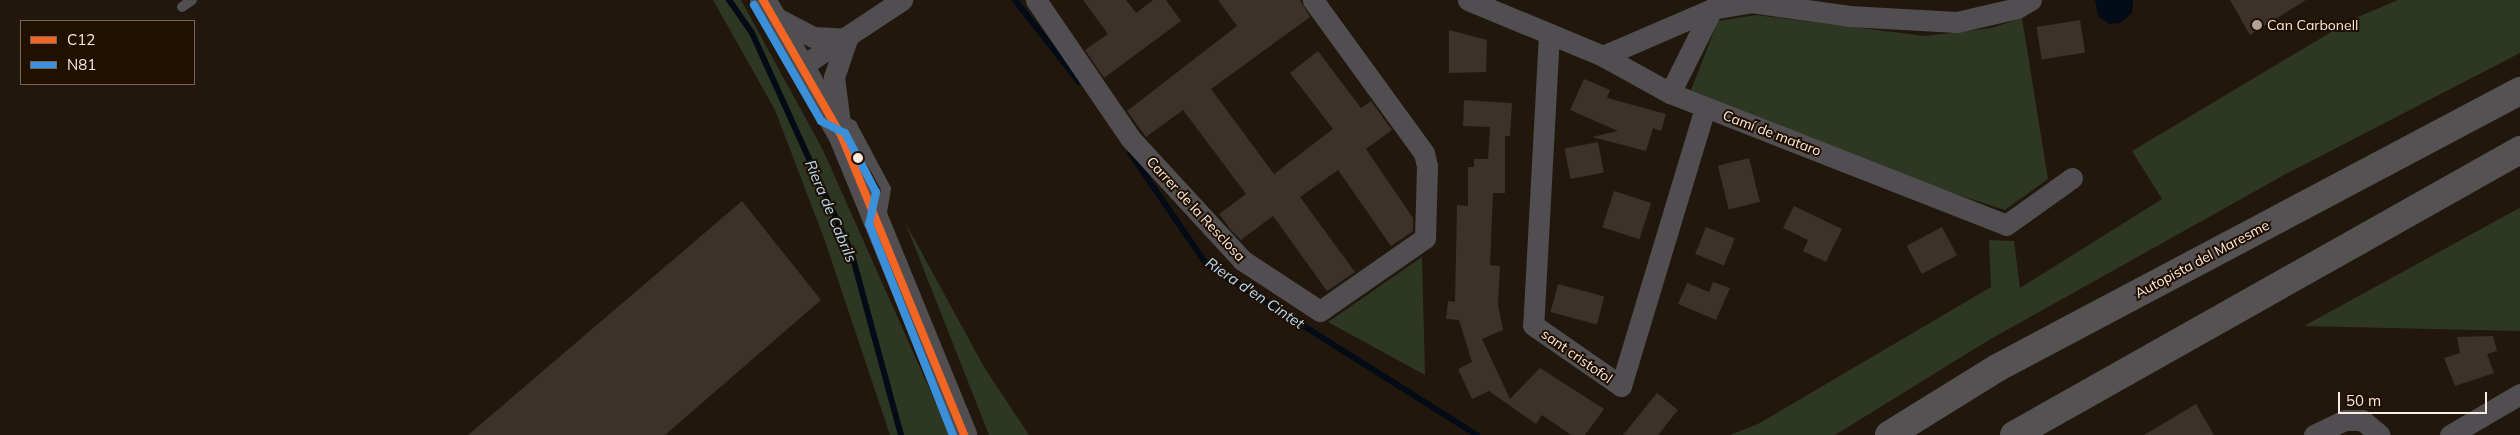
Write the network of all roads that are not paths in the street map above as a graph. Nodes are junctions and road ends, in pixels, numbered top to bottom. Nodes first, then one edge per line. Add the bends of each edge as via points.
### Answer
1 (192, 0) edge
2 (902, 0) edge
3 (1036, 0) edge
4 (1313, 0) edge
5 (1468, 0) edge
6 (2030, 0) edge
7 (1751, 1) edge
8 (182, 7) dead end
9 (769, 8) edge
10 (1712, 9) junction
11 (1549, 34) junction
12 (847, 40) junction
13 (1603, 56) junction
14 (802, 66) junction
15 (2520, 91) edge
16 (1670, 93) junction
17 (1705, 107) junction
18 (837, 124) junction
19 (2520, 150) edge
20 (2072, 178) dead end
21 (2520, 394) edge
22 (964, 435) edge
23 (1889, 435) edge
24 (2014, 435) edge
25 (2314, 435) edge
26 (2380, 435) edge
27 (2450, 435) edge

1 - 8 lane
2 - 12 street
3 - 4 street, Carrer de la Resclosa via 1130,138 1242,260 1320,311 1425,238 1427,166 1424,153
5 - 11 street, Camí de mataro
6 - 7 street via 2017,8 1957,22 1849,16
7 - 10 street
9 - 12 street via 813,37
9 - 14 street
10 - 13 street
10 - 16 street
11 - 13 street, Camí de mataro
11 - 17 street, sant cristofol via 1533,325 1621,386
12 - 14 street
12 - 18 street via 834,77
13 - 16 street, Camí de mataro
14 - 18 street
15 - 23 highway, Autopista del Maresme via 1997,368
16 - 17 street, Camí de mataro
17 - 20 street, Camí de mataro via 2006,225
18 - 22 street
19 - 24 highway
21 - 27 street
25 - 26 street via 2346,420 2362,420

